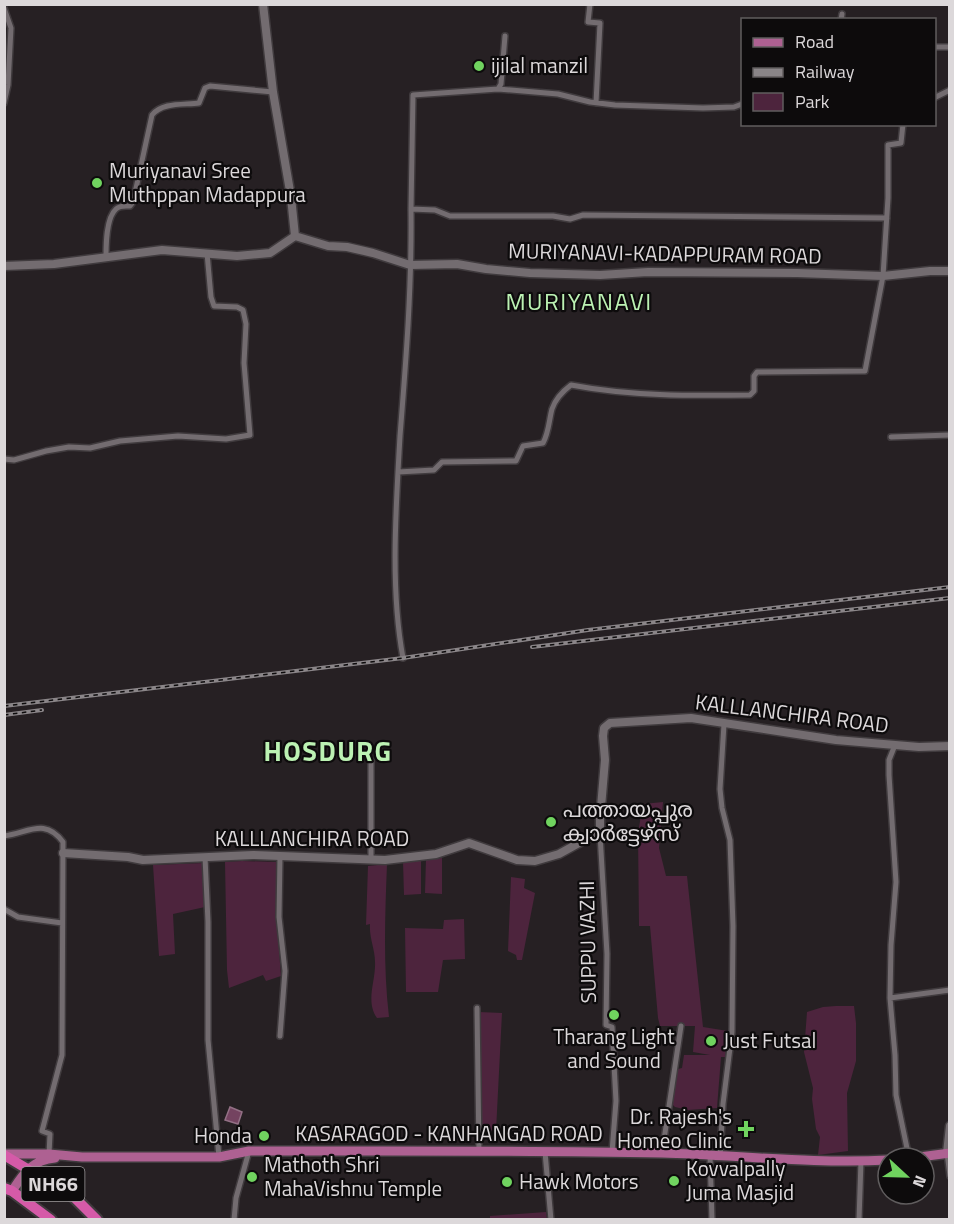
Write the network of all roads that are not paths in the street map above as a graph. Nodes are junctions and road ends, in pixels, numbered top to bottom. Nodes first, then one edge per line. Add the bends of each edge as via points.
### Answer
1 (263, 4) edge
2 (590, 4) edge
3 (4, 8) edge
4 (505, 36) dead end
5 (498, 89) junction
6 (950, 90) edge
7 (273, 92) junction
8 (936, 97) edge
9 (4, 103) edge
10 (596, 103) junction
11 (741, 104) edge
12 (903, 126) edge
13 (411, 209) junction
14 (887, 218) junction
15 (295, 236) junction
16 (207, 253) junction
17 (106, 257) junction
18 (410, 265) junction
19 (4, 266) edge
20 (950, 271) edge
21 (883, 276) junction
22 (950, 435) edge
23 (891, 437) dead end
24 (4, 459) edge
25 (398, 472) junction
26 (404, 658) dead end
27 (724, 724) junction
28 (895, 745) junction
29 (950, 746) edge
30 (371, 761) dead end
31 (600, 834) junction
32 (4, 836) edge
33 (63, 853) junction
34 (280, 856) junction
35 (205, 857) junction
36 (370, 860) junction
37 (4, 909) edge
38 (62, 923) junction
39 (950, 990) edge
40 (890, 998) junction
41 (477, 1008) dead end
42 (681, 1026) dead end
43 (280, 1036) dead end
44 (950, 1126) edge
45 (907, 1146) edge
46 (249, 1151) junction
47 (478, 1152) junction
48 (545, 1152) junction
49 (612, 1152) junction
50 (662, 1153) junction
51 (948, 1153) edge
52 (4, 1154) edge
53 (49, 1154) junction
54 (715, 1156) junction
55 (82, 1157) junction
56 (219, 1157) junction
57 (876, 1160) edge
58 (861, 1161) junction
59 (28, 1167) junction
60 (950, 1176) edge
61 (8, 1189) edge
62 (51, 1220) edge
63 (97, 1220) edge
64 (234, 1220) edge
65 (550, 1220) edge
66 (712, 1220) edge
67 (860, 1220) edge

1 - 7 street
2 - 10 street via 588,22 600,23
3 - 9 street via 11,28
4 - 5 street
5 - 10 street via 558,94
5 - 13 street via 413,95
6 - 8 street
7 - 15 street
7 - 17 street via 207,87 199,103 155,111 133,202 114,210 106,238
10 - 11 street via 702,108
12 - 14 street via 901,143 888,145
13 - 14 street via 435,210 450,216 570,219 582,215
13 - 18 street
14 - 21 street
15 - 16 street via 270,253
15 - 18 street, MURIYANAVI-KADAPPURAM ROAD
16 - 17 street via 162,250
16 - 24 street via 214,306 243,310 250,435 120,441
17 - 19 street
18 - 21 street, MURIYANAVI-KADAPPURAM ROAD via 457,264 530,273 600,275 648,272
18 - 25 street
20 - 21 street, MURIYANAVI-KADAPPURAM ROAD
21 - 25 street via 865,371 758,372 750,395 605,392 571,385 552,409 543,443 523,446 516,461 442,462 434,470
22 - 23 street
25 - 26 street via 397,594
27 - 28 street, KALLLANCHIRA ROAD
27 - 31 street, KALLLANCHIRA ROAD via 691,718 610,723 604,728
27 - 54 street via 720,789 730,840 732,1032
28 - 29 street, KALLLANCHIRA ROAD
28 - 40 street via 889,775 896,882
30 - 36 street
31 - 36 street, KALLLANCHIRA ROAD via 535,861 517,860 469,843 436,854
31 - 49 street, SUPPU VAZHI via 608,954 606,1025 612,1027 616,1101
32 - 33 street via 44,827 56,832 63,842
33 - 35 street, KALLLANCHIRA ROAD via 143,860
33 - 38 street
34 - 35 street, KALLLANCHIRA ROAD
34 - 36 street, KALLLANCHIRA ROAD
34 - 43 street via 279,917 285,971
35 - 56 street via 208,1040
37 - 38 street via 18,917
38 - 53 street via 62,1055 42,1131 50,1134
39 - 40 street
40 - 45 street via 896,1095
41 - 47 street
42 - 50 street
44 - 51 street
46 - 47 main road, KASARAGOD - KANHANGAD ROAD
46 - 56 main road, KASARAGOD - KANHANGAD ROAD
46 - 64 street
47 - 48 main road, KASARAGOD - KANHANGAD ROAD
48 - 49 main road, KASARAGOD - KANHANGAD ROAD
48 - 65 street
49 - 50 main road, KASARAGOD - KANHANGAD ROAD
50 - 54 main road, KASARAGOD - KANHANGAD ROAD
51 - 60 street
52 - 53 main road, KASARAGOD - KANHANGAD ROAD
52 - 59 highway, NH66
53 - 55 main road, KASARAGOD - KANHANGAD ROAD
54 - 58 main road, KASARAGOD - KANHANGAD ROAD
54 - 66 street
55 - 56 main road, KASARAGOD - KANHANGAD ROAD
55 - 59 main road, KASARAGOD - KANHANGAD ROAD via 51,1158
57 - 58 main road, KASARAGOD - KANHANGAD ROAD
58 - 67 street
59 - 61 main road
59 - 63 highway, NH66 via 75,1197
61 - 62 highway, NH66

